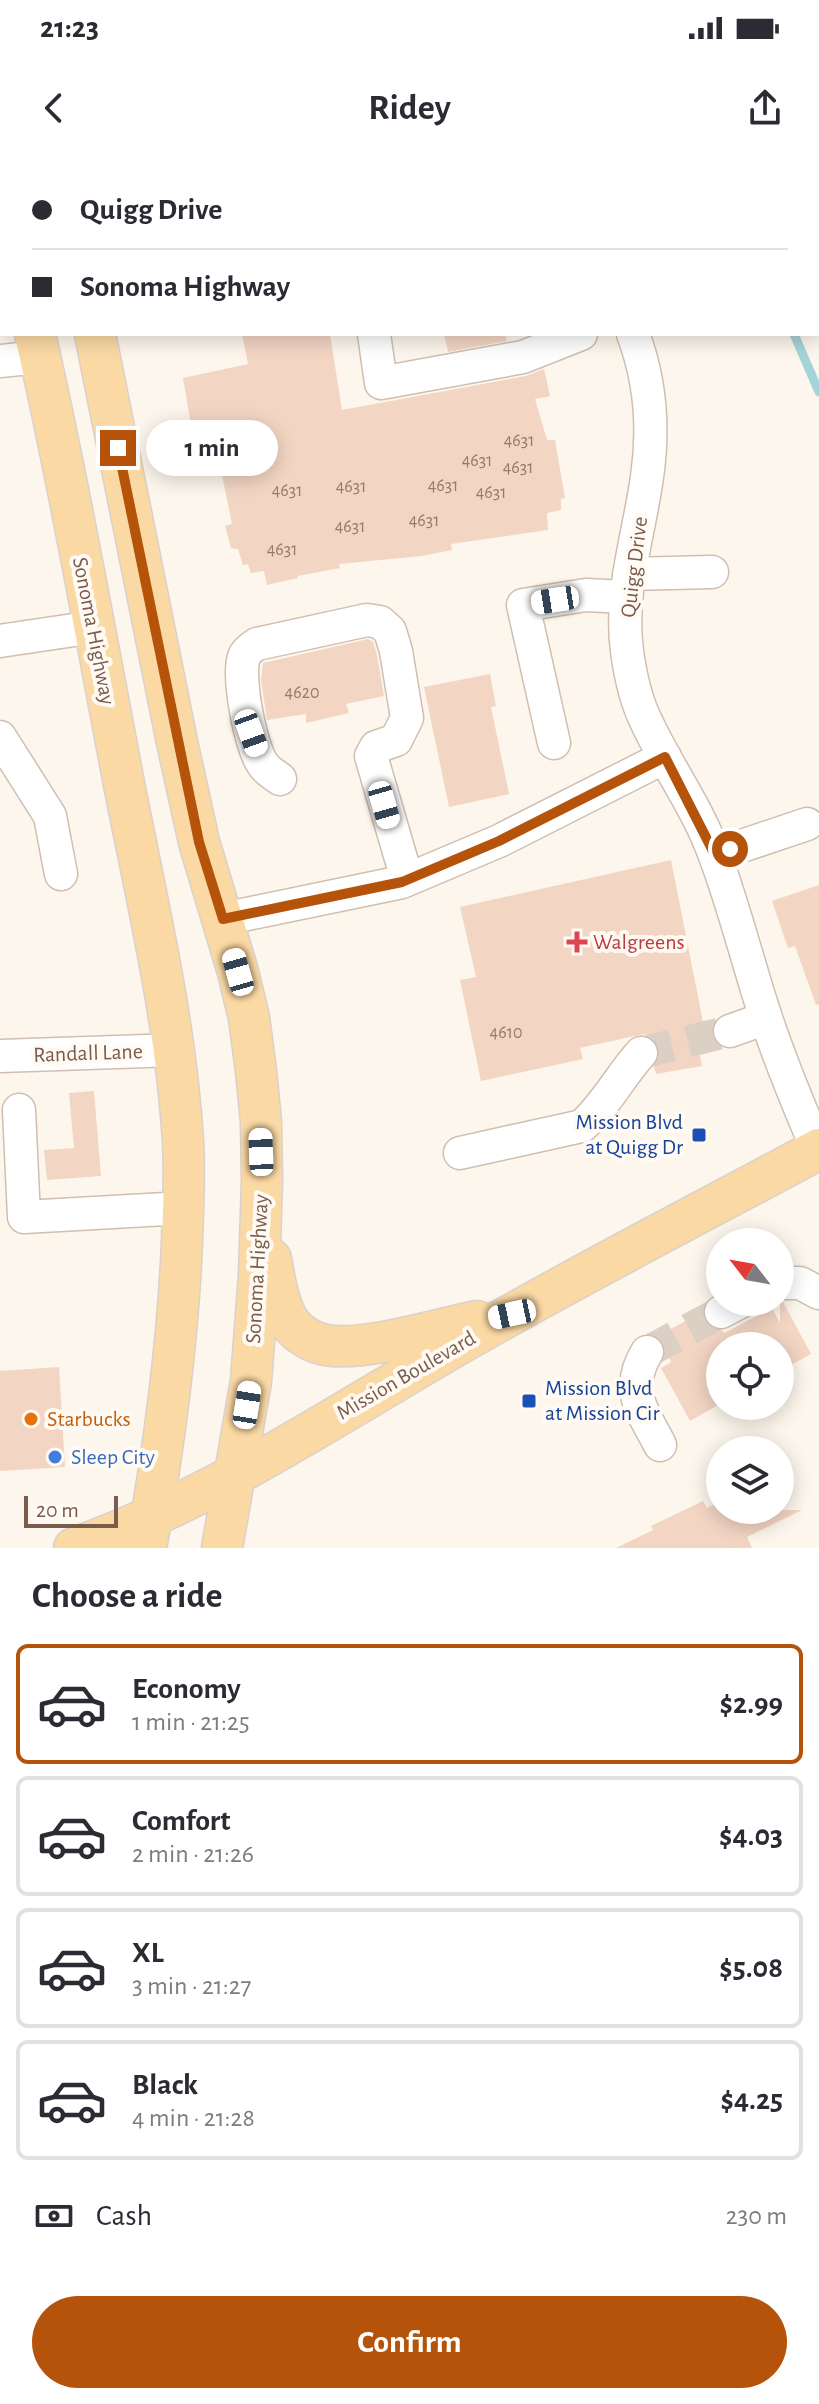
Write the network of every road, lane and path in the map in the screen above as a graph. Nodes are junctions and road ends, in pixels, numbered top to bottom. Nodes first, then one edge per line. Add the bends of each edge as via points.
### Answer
1 (95, 336) edge
2 (374, 336) edge
3 (576, 336) edge
4 (634, 336) edge
5 (38, 346) edge
6 (0, 361) edge
7 (712, 572) dead end
8 (628, 586) junction
9 (94, 627) junction
10 (0, 641) edge
11 (0, 737) edge
12 (554, 743) dead end
13 (665, 757) junction
14 (280, 779) dead end
15 (807, 824) dead end
16 (715, 855) junction
17 (61, 874) dead end
18 (407, 879) junction
19 (223, 919) junction
20 (766, 1018) junction
21 (730, 1031) tunnel mouth
22 (175, 1050) junction
23 (641, 1053) tunnel mouth
24 (0, 1056) edge
25 (19, 1110) dead end
26 (818, 1151) edge
27 (460, 1153) dead end
28 (183, 1208) junction
29 (262, 1222) junction
30 (794, 1283) edge
31 (819, 1293) edge
32 (512, 1314) junction
33 (647, 1352) tunnel mouth
34 (660, 1445) dead end
35 (235, 1477) junction
36 (148, 1532) edge
37 (74, 1548) edge
38 (222, 1548) edge

1 - 19 main road, Sonoma Highway via 199,842
2 - 3 street via 381,383 523,357
4 - 8 street, Quigg Drive via 649,398 651,436
5 - 6 street
5 - 9 main road, Sonoma Highway
7 - 8 street
8 - 12 street via 523,605
8 - 13 street, Quigg Drive via 627,650 634,684 644,719
9 - 10 street
9 - 22 main road, Sonoma Highway
11 - 17 street via 50,816
13 - 16 street, Quigg Drive
13 - 18 street via 499,841
14 - 18 street via 263,766 251,733 243,658 257,644 367,620 380,622 390,631 396,651 407,718 396,740 376,747 371,756
15 - 16 street
16 - 20 street, Quigg Drive
18 - 19 street
19 - 29 main road, Sonoma Highway via 249,1018 261,1122
20 - 21 street
20 - 26 street, Quigg Drive
22 - 24 street, Randall Lane
22 - 28 main road, Sonoma Highway
23 - 27 street via 582,1126
25 - 28 street via 24,1217
26 - 32 main road, Mission Boulevard
28 - 36 main road, Sonoma Highway via 178,1308
29 - 32 main road via 286,1314 298,1331 318,1343 363,1345
29 - 35 main road, Sonoma Highway via 251,1381
30 - 31 street
32 - 35 main road, Mission Boulevard
33 - 34 street via 638,1365 635,1396
35 - 36 main road, Mission Boulevard
35 - 38 main road, Sonoma Highway
36 - 37 main road, Mission Boulevard

